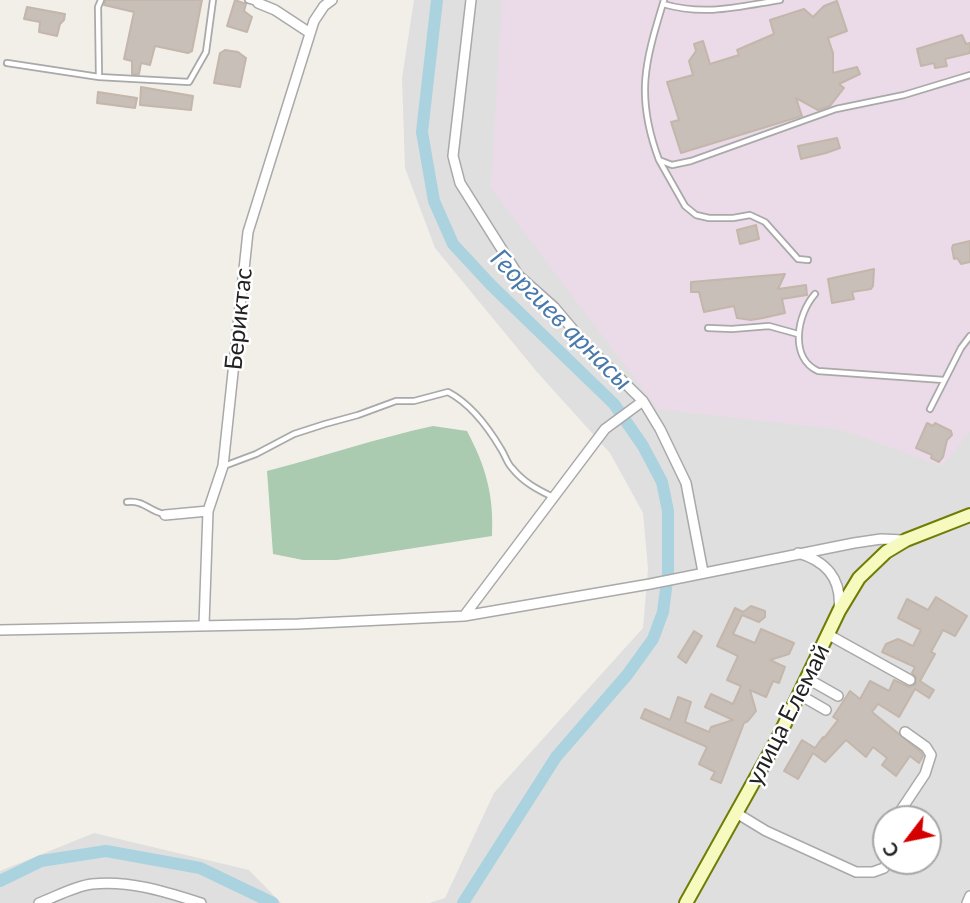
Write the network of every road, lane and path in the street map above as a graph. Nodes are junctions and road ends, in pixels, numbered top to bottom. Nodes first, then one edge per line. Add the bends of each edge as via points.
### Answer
1 (101, 0) edge
2 (213, 0) edge
3 (248, 0) edge
4 (471, 0) edge
5 (780, 0) edge
6 (327, 2) edge
7 (663, 2) edge
8 (258, 3) joint
9 (310, 33) junction
10 (7, 63) dead end
11 (970, 75) edge
12 (99, 77) junction
13 (659, 160) junction
14 (808, 260) dead end
15 (815, 295) dead end
16 (708, 328) dead end
17 (797, 334) junction
18 (970, 336) edge
19 (944, 380) junction
20 (641, 402) junction
21 (930, 409) dead end
22 (223, 466) junction
23 (554, 497) junction
24 (127, 502) dead end
25 (208, 511) junction
26 (165, 515) joint
27 (970, 515) edge
28 (906, 540) junction
29 (797, 553) junction
30 (703, 572) junction
31 (839, 611) junction
32 (464, 616) junction
33 (204, 625) junction
34 (0, 630) edge
35 (829, 635) junction
36 (808, 679) junction
37 (910, 680) dead end
38 (800, 695) junction
39 (838, 696) dead end
40 (826, 710) dead end
41 (905, 732) dead end
42 (904, 805) edge
43 (738, 814) junction
44 (872, 872) edge
45 (970, 896) edge
46 (39, 903) edge
47 (201, 903) edge
48 (686, 903) edge
49 (967, 903) edge

1 - 12 lane
2 - 12 lane via 206,52 188,82
3 - 8 lane
4 - 20 street via 453,156 460,183 518,275 554,307
5 - 7 lane via 709,11 686,11
6 - 9 street, Бериктас
7 - 13 lane via 646,64 644,91 651,140
8 - 9 street
9 - 22 street, Бериктас via 248,232
10 - 12 lane
11 - 13 lane via 836,109 691,162 673,165
13 - 14 lane via 685,206 696,215 709,219 750,215 765,222 798,259
15 - 17 lane
16 - 17 lane via 769,326
17 - 19 lane via 808,366 818,371
18 - 19 lane
19 - 21 lane
20 - 23 street via 605,429
20 - 30 street via 687,484
22 - 23 lane via 304,430 396,401 448,392 462,399 478,417 519,475
22 - 25 street, Бериктас
23 - 32 street
24 - 26 lane via 147,504
25 - 26 street
25 - 33 street, Бериктас
27 - 28 street, улица Елемай
28 - 29 street via 881,539
28 - 31 street, улица Елемай via 859,578
29 - 30 street
29 - 31 street via 811,557 832,574
30 - 32 street
31 - 35 street, улица Елемай
32 - 33 street
33 - 34 street
35 - 36 street, улица Елемай
35 - 37 street
36 - 38 street, улица Елемай
36 - 39 street
38 - 40 street
38 - 43 street, улица Елемай
41 - 42 street via 932,755
43 - 44 street via 856,872
43 - 48 street, улица Елемай
45 - 49 street
46 - 47 street via 89,884 122,883

